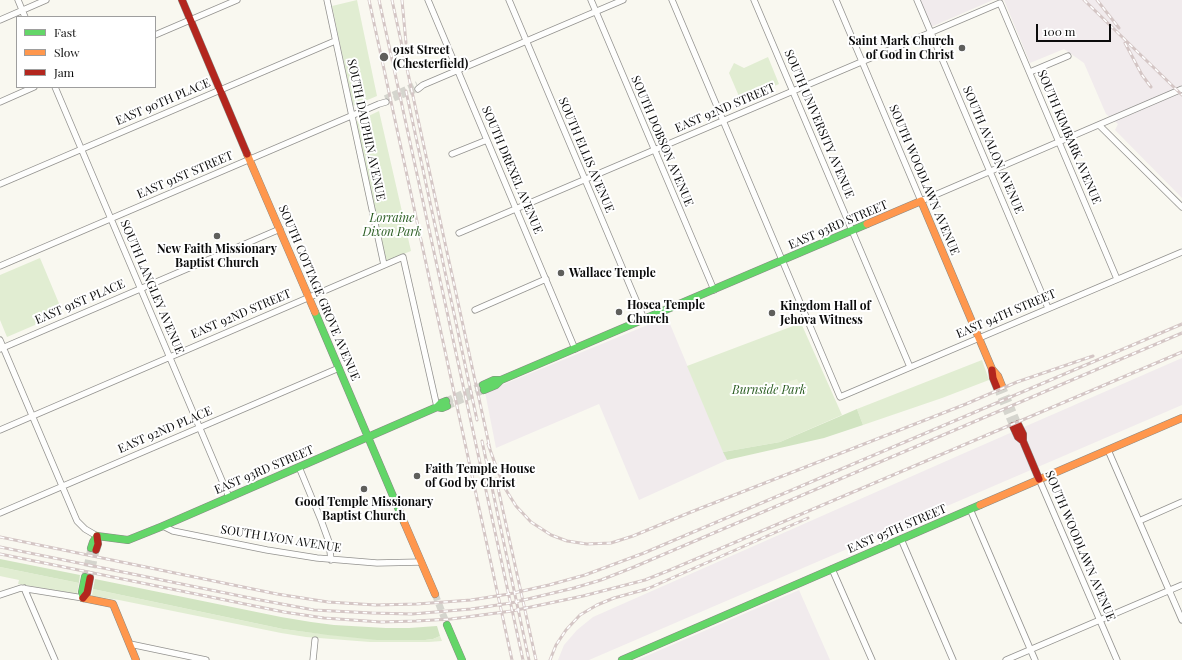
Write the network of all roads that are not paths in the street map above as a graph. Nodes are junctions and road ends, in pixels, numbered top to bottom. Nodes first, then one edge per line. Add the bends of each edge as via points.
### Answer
1 (18, 0) edge
2 (46, 0) edge
3 (182, 0) edge
4 (237, 0) edge
5 (327, 0) edge
6 (428, 0) edge
7 (509, 0) edge
8 (591, 0) edge
9 (623, 0) edge
10 (672, 0) edge
11 (754, 0) edge
12 (836, 0) edge
13 (917, 0) edge
14 (1000, 3) joint
15 (22, 10) junction
16 (596, 12) junction
17 (25, 16) edge
18 (0, 20) edge
19 (191, 20) junction
20 (931, 32) junction
21 (156, 35) edge
22 (336, 40) junction
23 (526, 41) junction
24 (1068, 56) dead end
25 (862, 62) junction
26 (458, 70) junction
27 (1030, 72) junction
28 (420, 86) tunnel mouth
29 (32, 88) edge
30 (55, 88) edge
31 (1182, 89) edge
32 (221, 90) junction
33 (793, 91) junction
34 (386, 100) tunnel mouth
35 (0, 102) edge
36 (352, 116) junction
37 (723, 121) junction
38 (1099, 125) junction
39 (487, 140) junction
40 (1059, 142) junction
41 (81, 149) junction
42 (654, 150) junction
43 (452, 154) dead end
44 (250, 159) junction
45 (990, 171) junction
46 (585, 180) junction
47 (0, 184) edge
48 (921, 201) junction
49 (1182, 207) edge
50 (516, 209) junction
51 (111, 219) junction
52 (280, 229) junction
53 (852, 231) junction
54 (460, 233) dead end
55 (1182, 252) edge
56 (782, 260) junction
57 (384, 265) junction
58 (0, 266) edge
59 (546, 279) junction
60 (1117, 279) junction
61 (141, 288) junction
62 (714, 290) junction
63 (308, 297) junction
64 (1048, 308) junction
65 (475, 310) dead end
66 (644, 319) junction
67 (978, 338) junction
68 (0, 340) edge
69 (2, 348) edge
70 (575, 349) junction
71 (170, 357) junction
72 (910, 367) junction
73 (339, 368) junction
74 (1000, 387) tunnel mouth
75 (484, 388) tunnel mouth
76 (446, 403) tunnel mouth
77 (437, 407) junction
78 (33, 416) junction
79 (1182, 418) edge
80 (1016, 425) tunnel mouth
81 (200, 428) junction
82 (0, 430) edge
83 (368, 437) junction
84 (1108, 450) junction
85 (299, 467) junction
86 (1039, 479) junction
87 (62, 486) junction
88 (229, 497) junction
89 (1182, 502) edge
90 (970, 509) junction
91 (0, 512) edge
92 (1139, 521) junction
93 (163, 526) junction
94 (97, 536) junction
95 (901, 539) junction
96 (94, 549) tunnel mouth
97 (331, 560) junction
98 (421, 562) junction
99 (832, 569) junction
100 (88, 578) tunnel mouth
101 (1182, 585) edge
102 (24, 588) junction
103 (1169, 590) junction
104 (435, 594) tunnel mouth
105 (0, 596) edge
106 (83, 598) junction
107 (1100, 620) junction
108 (1182, 620) edge
109 (447, 625) tunnel mouth
110 (315, 640) dead end
111 (130, 644) junction
112 (1031, 649) junction
113 (55, 660) edge
114 (136, 660) edge
115 (206, 660) edge
116 (313, 660) edge
117 (462, 660) edge
118 (622, 660) edge
119 (872, 660) edge
120 (953, 660) edge
121 (1006, 660) edge
122 (1035, 660) edge
123 (1117, 660) edge

1 - 15 street
2 - 15 street
3 - 19 main road, SOUTH COTTAGE GROVE AVENUE
4 - 19 street
5 - 22 street, SOUTH DAUPHIN AVENUE
6 - 26 street, SOUTH DREXEL AVENUE
7 - 23 street, SOUTH ELLIS AVENUE
8 - 16 street, SOUTH DOBSON AVENUE
9 - 16 street
10 - 37 street
11 - 33 street, SOUTH UNIVERSITY AVENUE
12 - 25 street, SOUTH WOODLAWN AVENUE
13 - 20 street, SOUTH AVALON AVENUE
14 - 20 street, EAST 92ND STREET
14 - 27 street, SOUTH KIMBARK AVENUE
15 - 17 street
15 - 18 street
16 - 23 street
16 - 42 street, SOUTH DOBSON AVENUE
19 - 21 street
19 - 32 main road, SOUTH COTTAGE GROVE AVENUE
20 - 25 street, EAST 92ND STREET
20 - 45 street, SOUTH AVALON AVENUE
22 - 32 street, EAST 90TH PLACE
22 - 36 street, SOUTH DAUPHIN AVENUE
23 - 26 street
23 - 46 street, SOUTH ELLIS AVENUE
24 - 27 street
25 - 33 street, EAST 92ND STREET
25 - 48 street, SOUTH WOODLAWN AVENUE
26 - 28 street
26 - 39 street, SOUTH DREXEL AVENUE
27 - 40 street, SOUTH KIMBARK AVENUE
29 - 35 street
30 - 41 street, SOUTH LANGLEY AVENUE
31 - 38 street, EAST 93RD STREET
32 - 41 street, EAST 90TH PLACE
32 - 44 main road, SOUTH COTTAGE GROVE AVENUE
33 - 37 street, EAST 92ND STREET
33 - 53 street, SOUTH UNIVERSITY AVENUE
34 - 36 street, EAST 91ST STREET
36 - 44 street, EAST 91ST STREET
36 - 57 street, SOUTH DAUPHIN AVENUE
37 - 42 street, EAST 92ND STREET
37 - 56 street
38 - 40 street, EAST 93RD STREET
38 - 49 street
39 - 43 street
39 - 50 street, SOUTH DREXEL AVENUE
40 - 45 street, EAST 93RD STREET
40 - 60 street, SOUTH KIMBARK AVENUE
41 - 47 street, EAST 90TH PLACE
41 - 51 street, SOUTH LANGLEY AVENUE
42 - 46 street, EAST 92ND STREET
42 - 62 street, SOUTH DOBSON AVENUE
44 - 51 street, EAST 91ST STREET
44 - 52 main road, SOUTH COTTAGE GROVE AVENUE
45 - 48 street, EAST 93RD STREET
45 - 64 street, SOUTH AVALON AVENUE
46 - 50 street, EAST 92ND STREET
46 - 66 street, SOUTH ELLIS AVENUE
48 - 53 main road, EAST 93RD STREET
48 - 67 main road, SOUTH WOODLAWN AVENUE
50 - 54 street, EAST 92ND STREET
50 - 59 street, SOUTH DREXEL AVENUE
51 - 58 street, EAST 91ST STREET
51 - 61 street, SOUTH LANGLEY AVENUE
52 - 61 street, EAST 91ST PLACE
52 - 63 main road, SOUTH COTTAGE GROVE AVENUE
53 - 56 main road, EAST 93RD STREET
53 - 72 street, SOUTH UNIVERSITY AVENUE
55 - 60 street, EAST 94TH STREET
56 - 62 main road, EAST 93RD STREET
56 - 72 street, EAST 94TH STREET via 840,397
57 - 63 street, EAST 92ND STREET
57 - 77 street, EAST 92ND STREET via 403,257
59 - 65 street
59 - 70 street, SOUTH DREXEL AVENUE
60 - 64 street, EAST 94TH STREET
61 - 69 street, EAST 91ST PLACE
61 - 71 street, SOUTH LANGLEY AVENUE
62 - 66 main road, EAST 93RD STREET
63 - 71 street, EAST 92ND STREET
63 - 73 main road, SOUTH COTTAGE GROVE AVENUE
64 - 67 street, EAST 94TH STREET
66 - 70 main road, EAST 93RD STREET
67 - 72 street, EAST 94TH STREET
67 - 74 main road, SOUTH WOODLAWN AVENUE via 992,369 998,376
68 - 69 street
69 - 78 street
70 - 75 main road, EAST 93RD STREET via 501,380 494,380
71 - 78 street, EAST 92ND STREET
71 - 81 street, SOUTH LANGLEY AVENUE
73 - 81 street, EAST 92ND PLACE
73 - 83 main road, SOUTH COTTAGE GROVE AVENUE
76 - 77 main road, EAST 93RD STREET via 441,403
77 - 83 main road, EAST 93RD STREET
78 - 82 street, EAST 92ND STREET
78 - 87 street
79 - 84 main road, EAST 95TH STREET
80 - 86 main road, SOUTH WOODLAWN AVENUE via 1018,436 1023,441
81 - 87 street, EAST 92ND PLACE
81 - 88 street, SOUTH LANGLEY AVENUE
83 - 85 main road, EAST 93RD STREET
83 - 98 main road, SOUTH COTTAGE GROVE AVENUE
84 - 86 main road, EAST 95TH STREET
84 - 92 street
85 - 88 main road, EAST 93RD STREET
85 - 97 street via 322,520
86 - 90 main road, EAST 95TH STREET
86 - 107 street, SOUTH WOODLAWN AVENUE
87 - 91 street, EAST 92ND PLACE
87 - 94 street via 77,521
88 - 93 main road, EAST 93RD STREET
89 - 92 street
90 - 95 main road, EAST 95TH STREET
90 - 112 street
92 - 103 street
93 - 94 main road, EAST 93RD STREET via 128,540
93 - 97 street, SOUTH LYON AVENUE via 174,531 267,550
94 - 96 main road via 98,544
95 - 99 main road, EAST 95TH STREET
95 - 120 street
97 - 98 street, SOUTH LYON AVENUE
98 - 104 main road, SOUTH COTTAGE GROVE AVENUE
99 - 118 main road, EAST 95TH STREET
99 - 119 street
100 - 106 main road via 88,593
101 - 103 street
102 - 105 street
102 - 106 street
102 - 113 street
103 - 107 street
103 - 108 street
106 - 111 main road via 113,604
107 - 112 street
107 - 123 street, SOUTH WOODLAWN AVENUE
109 - 117 main road
110 - 116 street
111 - 114 main road
111 - 115 street
112 - 121 street
112 - 122 street

